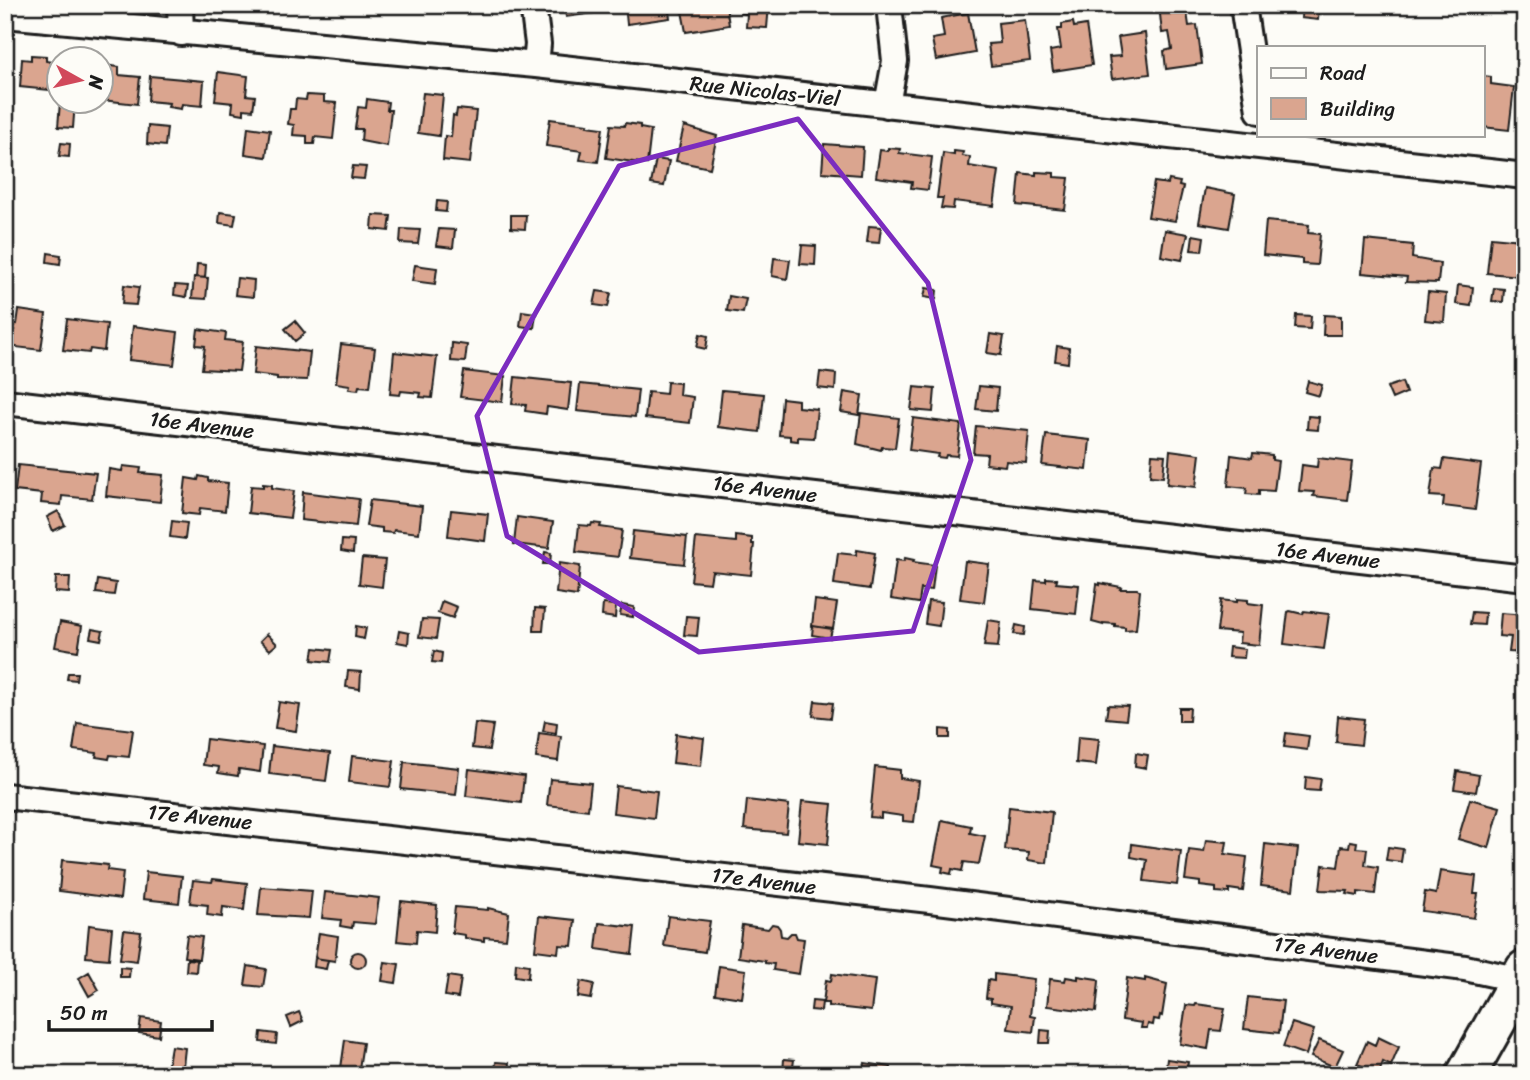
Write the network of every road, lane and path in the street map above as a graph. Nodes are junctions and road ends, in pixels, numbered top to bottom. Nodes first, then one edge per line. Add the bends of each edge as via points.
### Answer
1 (180, 5) edge
2 (533, 5) edge
3 (889, 5) edge
4 (1243, 5) edge
5 (5, 15) edge
6 (181, 33) junction
7 (536, 65) junction
8 (1257, 98) edge
9 (887, 105) junction
10 (1263, 141) edge
11 (1525, 176) edge
12 (5, 402) edge
13 (1525, 578) edge
14 (5, 796) edge
15 (1523, 977) edge
16 (1466, 1075) edge

1 - 6 street
2 - 7 street
3 - 9 street via 895,61
4 - 8 street
5 - 6 street, Rue Nicolas-Viel
6 - 7 street, Rue Nicolas-Viel
7 - 9 street, Rue Nicolas-Viel
9 - 10 street, Rue Nicolas-Viel
10 - 11 street, Rue Nicolas-Viel
12 - 13 street, 16e Avenue
14 - 15 street, 17e Avenue via 930,900
15 - 16 main road

